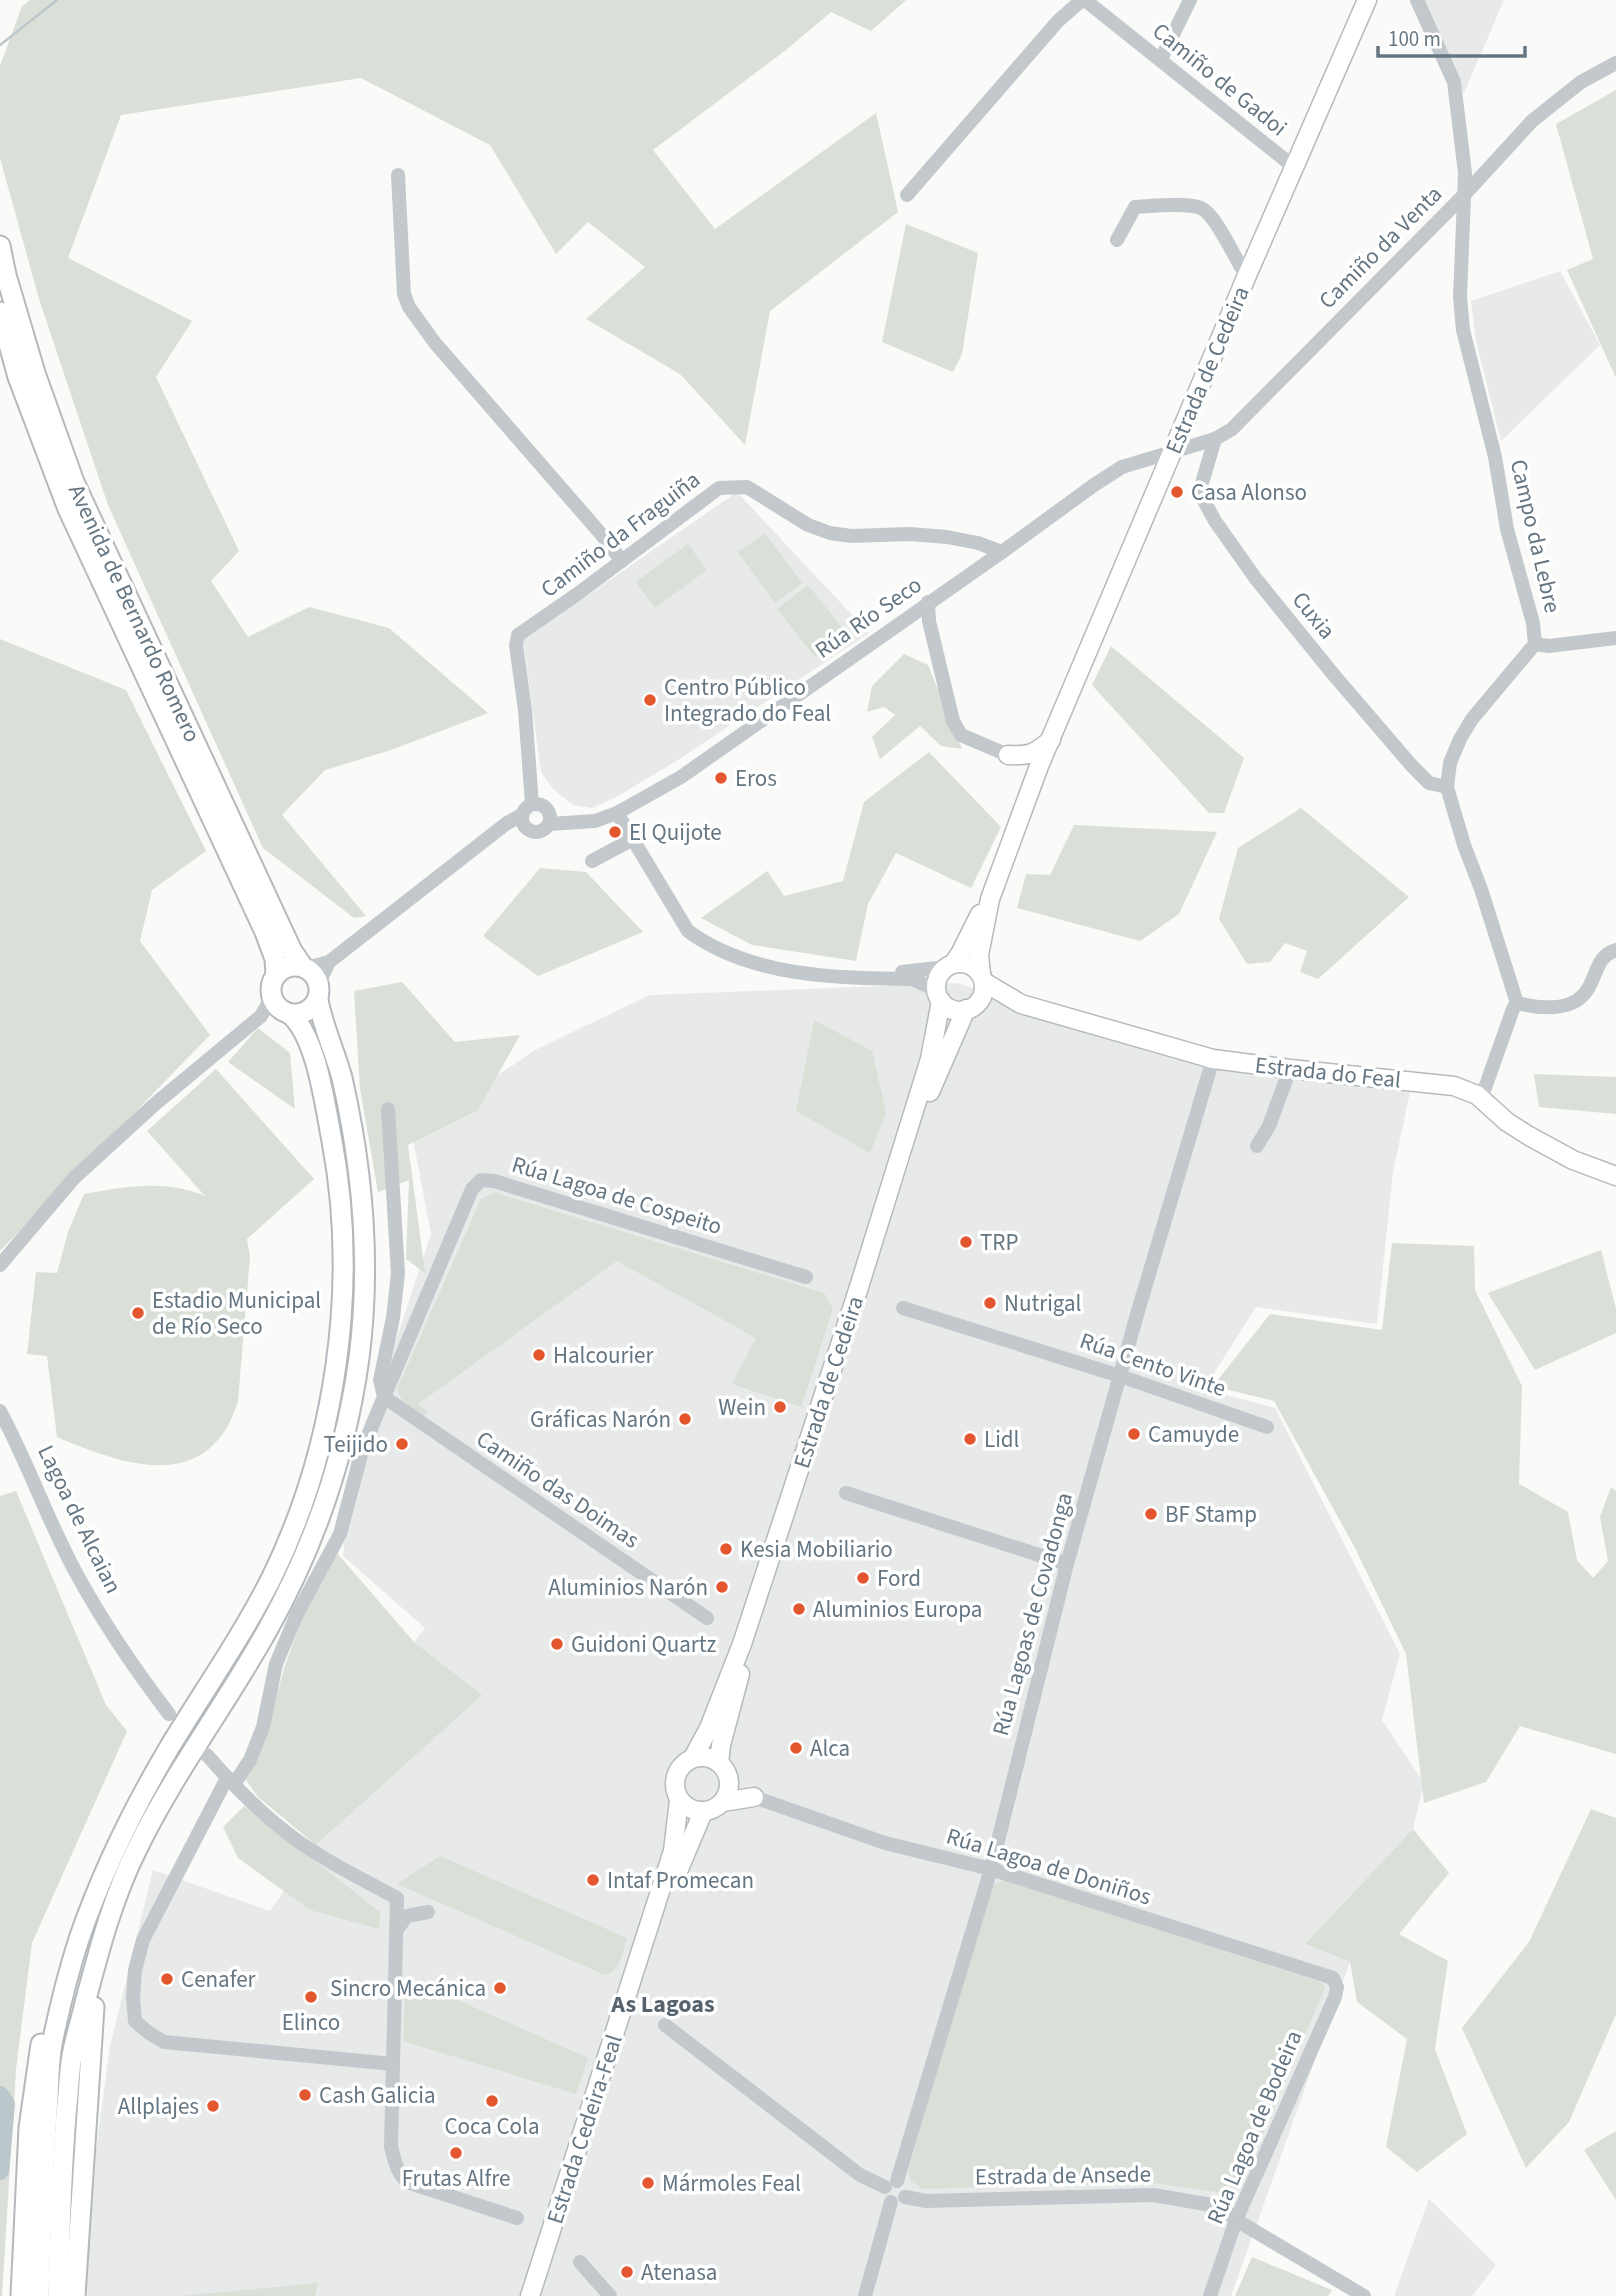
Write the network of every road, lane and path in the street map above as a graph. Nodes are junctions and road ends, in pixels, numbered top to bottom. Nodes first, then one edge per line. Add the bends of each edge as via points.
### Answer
1 (1084, 0) edge
2 (1190, 0) edge
3 (1367, 0) edge
4 (1417, 0) edge
5 (1161, 60) junction
6 (1616, 63) edge
7 (1294, 167) junction
8 (398, 174) dead end
9 (1465, 194) junction
10 (907, 195) dead end
11 (1117, 240) dead end
12 (0, 246) edge
13 (1248, 274) junction
14 (0, 312) edge
15 (1215, 439) junction
16 (1171, 453) junction
17 (1002, 552) junction
18 (622, 561) junction
19 (928, 603) junction
20 (910, 615) junction
21 (1616, 638) edge
22 (933, 642) junction
23 (1535, 644) junction
24 (1051, 740) junction
25 (1008, 755) junction
26 (1039, 766) junction
27 (1447, 787) junction
28 (1030, 791) junction
29 (527, 810) junction
30 (617, 813) junction
31 (549, 824) junction
32 (526, 829) junction
33 (633, 839) junction
34 (466, 856) junction
35 (592, 861) dead end
36 (990, 899) junction
37 (1616, 950) edge
38 (328, 962) junction
39 (950, 965) junction
40 (304, 967) junction
41 (276, 975) junction
42 (855, 977) junction
43 (982, 978) junction
44 (318, 991) junction
45 (939, 998) junction
46 (1517, 1003) junction
47 (1021, 1004) junction
48 (281, 1007) junction
49 (969, 1008) junction
50 (1213, 1059) junction
51 (1290, 1069) junction
52 (1476, 1095) junction
53 (388, 1109) dead end
54 (1257, 1146) dead end
55 (1616, 1176) edge
56 (0, 1265) edge
57 (806, 1277) dead end
58 (903, 1308) dead end
59 (1120, 1376) junction
60 (384, 1397) junction
61 (0, 1411) edge
62 (1267, 1427) dead end
63 (846, 1493) dead end
64 (1067, 1564) junction
65 (707, 1618) dead end
66 (169, 1714) dead end
67 (207, 1755) dead end
68 (694, 1756) junction
69 (719, 1763) junction
70 (230, 1781) junction
71 (729, 1781) junction
72 (754, 1797) junction
73 (679, 1800) junction
74 (723, 1802) junction
75 (703, 1812) junction
76 (991, 1869) junction
77 (428, 1912) dead end
78 (397, 1929) junction
79 (78, 1942) junction
80 (99, 1950) junction
81 (1333, 1978) joint
82 (665, 2025) dead end
83 (393, 2064) junction
84 (891, 2184) junction
85 (898, 2199) junction
86 (517, 2218) dead end
87 (1236, 2221) junction
88 (580, 2262) dead end
89 (21, 2296) edge
90 (39, 2296) edge
91 (58, 2296) edge
92 (75, 2296) edge
93 (530, 2296) edge
94 (540, 2296) edge
95 (610, 2296) edge
96 (865, 2296) edge
97 (1210, 2296) edge
98 (1364, 2296) edge

1 - 5 street, Camiño de Gadoi
1 - 10 street via 1058,21
2 - 5 street
3 - 7 main road, Estrada de Cedeira
4 - 9 street, Campo da Lebre via 1454,82
5 - 7 street, Camiño de Gadoi
6 - 9 street, Camiño da Venta via 1581,82 1532,121
7 - 13 main road, Estrada de Cedeira
8 - 18 street via 404,294 409,307
9 - 15 street, Camiño da Venta via 1232,429
9 - 23 street, Campo da Lebre via 1460,297 1464,330
11 - 13 street via 1135,207 1202,208
12 - 40 highway, Avenida de Bernardo Romero via 35,373 74,482 292,951
13 - 16 main road, Estrada de Cedeira
14 - 41 highway, Avenida de Bernardo Romero via 18,377 68,509 265,932
15 - 16 street, Camiño da Venta
15 - 27 street, Cuxia via 1202,483 1203,499 1216,522 1256,579 1412,766 1429,783
16 - 17 street, Rúa Río Seco via 1122,467
16 - 24 main road, Estrada de Cedeira
17 - 18 street, Camiño da Fraguiña via 947,537 830,533 807,525 747,487 719,488
17 - 19 street, Rúa Río Seco
18 - 29 street, Camiño da Fraguiña via 518,635 526,710
19 - 20 street, Rúa Río Seco
19 - 22 street
20 - 22 street via 924,624
20 - 30 street, Rúa Río Seco via 681,777
21 - 23 street
22 - 25 street via 953,722 961,735
23 - 27 street, Campo da Lebre via 1472,719 1450,763
24 - 25 main road via 1028,755
24 - 26 main road, Estrada de Cedeira
25 - 26 main road
25 - 28 main road via 1023,765
26 - 28 main road, Estrada de Cedeira
27 - 46 street, Campo da Lebre
28 - 36 main road, Estrada de Cedeira
29 - 31 street via 541,805 548,811
29 - 32 street via 522,822
29 - 34 street
30 - 31 street, Rúa Río Seco via 595,821
30 - 33 street
31 - 32 street via 537,833
32 - 34 street
33 - 35 street
33 - 42 street via 688,930 703,942 782,970
34 - 38 street
36 - 39 main road, Estrada de Cedeira
36 - 43 main road, Estrada de Cedeira via 979,955
37 - 46 street via 1600,961 1586,993 1573,1003 1556,1007
38 - 40 street
38 - 44 street
39 - 42 street
39 - 43 main road via 968,964
39 - 45 main road via 937,979
40 - 41 highway via 288,967
40 - 44 highway via 316,977
41 - 48 highway via 272,981
42 - 45 street via 912,979
43 - 47 main road, Estrada do Feal
43 - 49 main road via 981,998
44 - 48 highway via 309,1010 296,1015
44 - 80 highway via 340,1070 360,1177 364,1296 349,1415 312,1540 283,1603 159,1806 123,1881
45 - 49 main road via 954,1010
45 - 68 main road, Estrada de Cedeira via 930,1059 838,1353 742,1644
46 - 52 street via 1485,1088
47 - 49 main road, Estrada do Feal
47 - 50 main road, Estrada do Feal
48 - 56 street via 268,1004 261,1016 155,1104 75,1178
48 - 79 highway via 305,1033 321,1086 340,1202 338,1338 317,1457 271,1578 116,1845
49 - 69 main road, Estrada de Cedeira via 932,1086 749,1642
50 - 51 main road, Estrada do Feal
50 - 59 street, Rúa Lagoas de Covadonga
51 - 52 main road, Estrada do Feal via 1454,1086
51 - 54 street
52 - 55 main road, Estrada do Feal via 1529,1136
53 - 60 street via 398,1273 394,1318 380,1380
57 - 60 street, Rúa Lagoa de Cospeito via 481,1180 472,1189
58 - 59 street, Rúa Cento Vinte
59 - 62 street, Rúa Cento Vinte
59 - 64 street, Rúa Lagoas de Covadonga
60 - 65 street, Camiño das Doimas
60 - 70 street via 362,1451 340,1534 276,1664 263,1727 250,1760
61 - 66 street, Lagoa de Alcaian via 75,1571
63 - 64 street
64 - 76 street, Rúa Lagoas de Covadonga
67 - 70 street
68 - 69 main road via 707,1756
68 - 73 main road via 675,1777
69 - 71 main road
70 - 78 street via 316,1853 397,1898
70 - 83 street via 143,1940 135,1970 135,2021 164,2042
71 - 72 main road
71 - 74 main road
72 - 74 main road
72 - 76 street, Rúa Lagoa de Doniños via 885,1843
73 - 75 main road
73 - 93 main road, Estrada Cedeira-Feal via 673,1851
74 - 75 main road
75 - 94 main road, Estrada Cedeira-Feal via 659,1917
76 - 81 street, Rúa Lagoa de Doniños
76 - 84 street, Rúa Lagoas de Covadonga
77 - 78 street via 407,1916
78 - 83 street
79 - 89 highway via 52,2000 33,2086
79 - 90 highway via 52,2047
80 - 91 highway via 72,2056 63,2147
80 - 92 highway
81 - 87 street, Rúa Lagoa de Bodeira via 1335,1997
82 - 84 street via 860,2175
83 - 86 street via 391,2147 403,2179
84 - 85 street via 884,2194
85 - 87 street, Estrada de Ansede via 1153,2195 1222,2208
85 - 96 street
87 - 97 street, Rúa Lagoa de Bodeira
87 - 98 street, Estrada de Ansede
88 - 95 street

